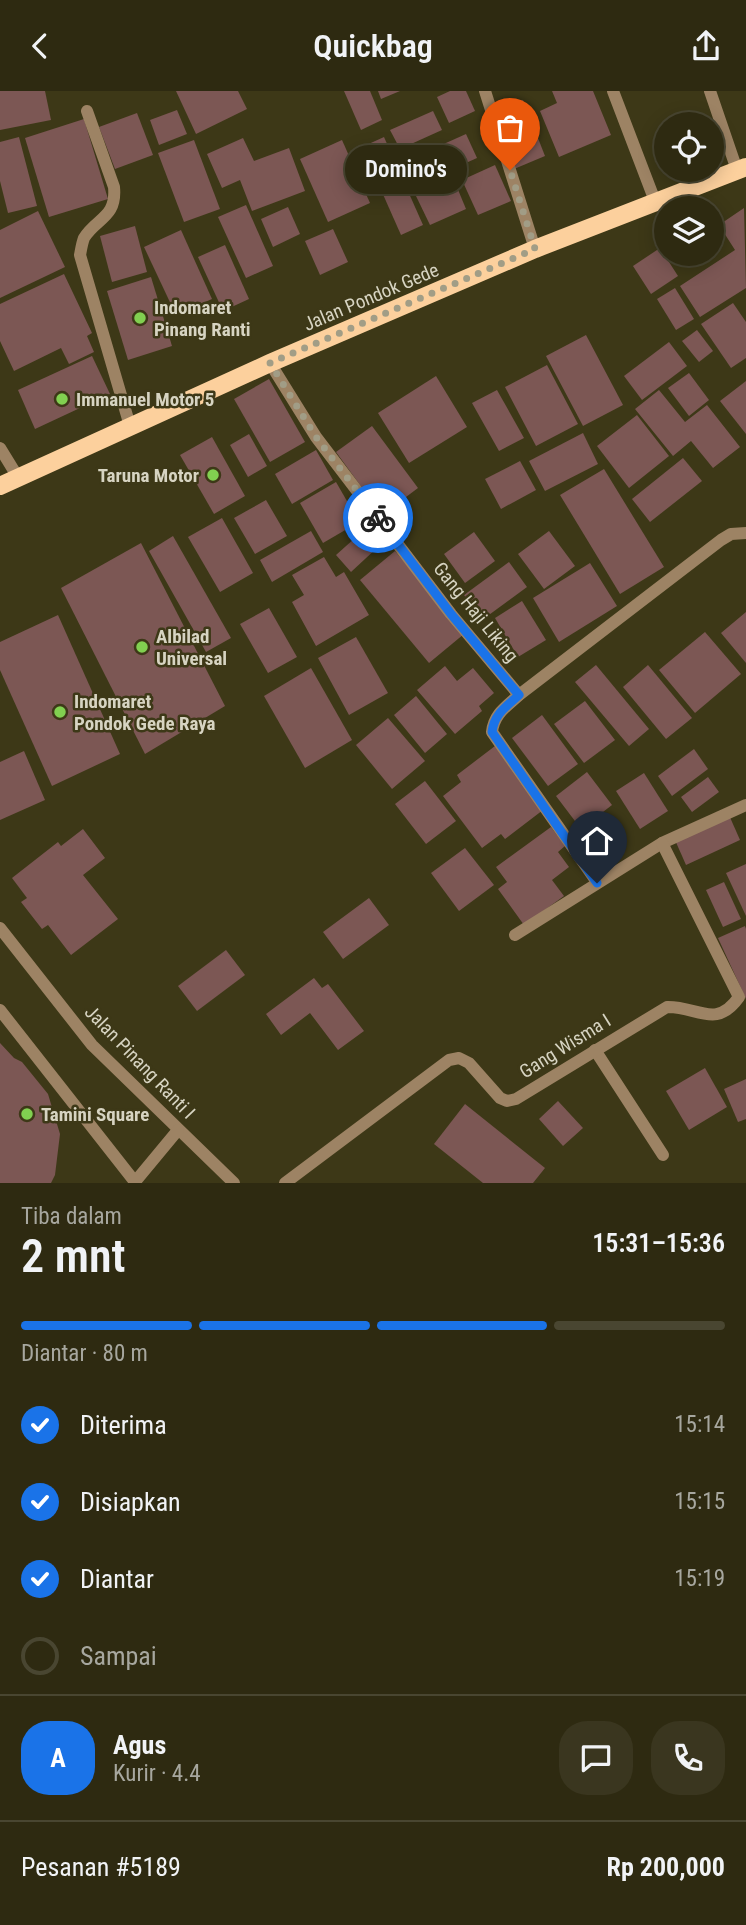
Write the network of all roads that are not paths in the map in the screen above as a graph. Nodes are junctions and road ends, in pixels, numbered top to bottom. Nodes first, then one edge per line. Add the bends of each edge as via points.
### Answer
1 (485, 91) edge
2 (613, 91) edge
3 (710, 91) edge
4 (87, 111) dead end
5 (741, 168) edge
6 (668, 196) edge
7 (654, 198) edge
8 (654, 201) edge
9 (535, 249) junction
10 (270, 363) junction
11 (130, 426) junction
12 (0, 449) edge
13 (19, 479) junction
14 (0, 488) edge
15 (746, 533) edge
16 (519, 695) junction
17 (746, 805) edge
18 (662, 843) junction
19 (597, 883) junction
20 (0, 927) edge
21 (515, 935) dead end
22 (0, 1010) edge
23 (595, 1049) junction
24 (178, 1130) junction
25 (663, 1155) dead end
26 (134, 1183) edge
27 (234, 1183) edge
28 (285, 1183) edge

1 - 9 street
2 - 7 street
3 - 5 street
4 - 11 street via 115,199 106,217 84,238 80,255
5 - 6 main road, Jalan Pondok Gede
8 - 9 main road, Jalan Pondok Gede
9 - 10 main road, Jalan Pondok Gede
10 - 11 main road, Jalan Pondok Gede
10 - 16 street, Gang Haji Liking via 316,437
11 - 13 main road, Jalan Pondok Gede
12 - 13 street
13 - 14 main road, Jalan Pondok Gede
15 - 16 street via 721,540
16 - 19 street via 499,713 492,732
17 - 18 street
18 - 19 street
18 - 23 street, Gang Wisma I via 739,997 724,1013 708,1016 667,1007
19 - 21 street
20 - 24 street, Jalan Pinang Ranti I via 92,1045
22 - 26 street
23 - 25 street
23 - 28 street, Gang Wisma I via 507,1101 469,1063 459,1058 449,1061
24 - 26 street
24 - 27 street, Jalan Pinang Ranti I

